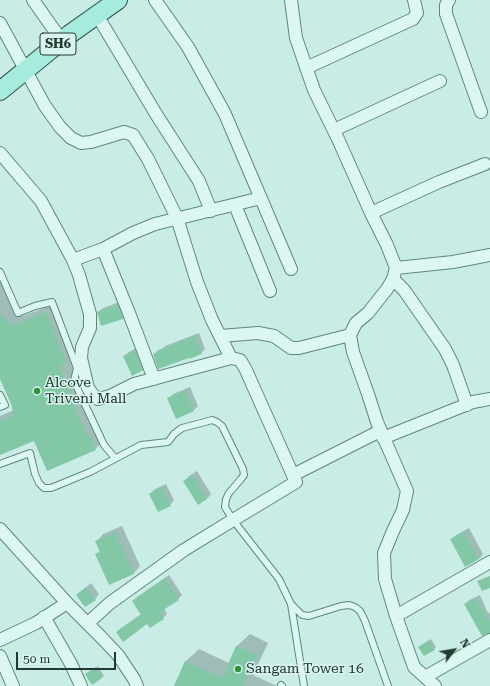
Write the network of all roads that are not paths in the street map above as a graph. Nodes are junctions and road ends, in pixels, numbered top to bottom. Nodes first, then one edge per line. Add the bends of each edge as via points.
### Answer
1 (33, 0) edge
2 (118, 0) edge
3 (155, 0) edge
4 (291, 0) edge
5 (414, 0) edge
6 (449, 0) edge
7 (97, 15) junction
8 (0, 23) edge
9 (62, 41) junction
10 (306, 68) junction
11 (26, 70) junction
12 (440, 81) dead end
13 (0, 91) edge
14 (481, 112) dead end
15 (334, 130) junction
16 (0, 153) edge
17 (485, 164) dead end
18 (261, 198) junction
19 (235, 205) junction
20 (211, 210) junction
21 (371, 213) junction
22 (178, 218) junction
23 (103, 249) junction
24 (490, 255) edge
25 (74, 260) junction
26 (291, 269) dead end
27 (0, 272) edge
28 (394, 274) junction
29 (270, 291) dead end
30 (350, 335) junction
31 (220, 336) junction
32 (231, 358) junction
33 (154, 379) junction
34 (0, 395) edge
35 (490, 399) edge
36 (467, 405) junction
37 (0, 407) edge
38 (382, 435) junction
39 (116, 458) junction
40 (0, 464) edge
41 (293, 475) junction
42 (233, 520) junction
43 (0, 529) edge
44 (490, 562) edge
45 (67, 603) junction
46 (291, 604) junction
47 (396, 616) junction
48 (44, 617) junction
49 (88, 623) junction
50 (0, 640) edge
51 (490, 640) edge
52 (0, 656) edge
53 (425, 678) junction
54 (13, 686) edge
55 (81, 686) edge
56 (137, 686) edge
57 (304, 686) edge
58 (388, 686) edge
59 (435, 686) edge

1 - 9 street
2 - 7 main road, SH6
3 - 18 street via 188,47 225,114
4 - 10 street via 296,38
5 - 10 street via 417,12 413,19
6 - 14 street via 446,14
7 - 9 main road, SH6
7 - 20 street via 199,181
8 - 11 street
9 - 11 main road, SH6
10 - 15 street
11 - 13 main road, SH6
11 - 22 street via 45,106 71,138 81,143 124,132 133,136 148,159
12 - 15 street
15 - 21 street
16 - 25 street via 41,200
17 - 21 street
18 - 19 street
18 - 26 street
19 - 20 street
19 - 29 street
20 - 22 street
21 - 28 street via 387,245
22 - 23 street via 133,233
22 - 31 street via 197,282
23 - 25 street
23 - 33 street
24 - 28 street
25 - 33 street via 90,314 90,328 80,358 92,395 98,399 110,396 134,384
27 - 39 lane via 18,313 52,302 77,368 74,381 104,445
28 - 30 street via 387,289 368,313 356,323
28 - 36 street via 445,349
30 - 31 street via 299,348 291,348 274,336 258,332
30 - 38 street via 353,352
31 - 32 street
32 - 33 street
32 - 41 street via 240,360 245,368
34 - 37 lane via 5,405
35 - 36 street
36 - 38 street
38 - 41 street
38 - 47 street via 407,491 403,510 384,553 385,579
39 - 40 lane via 51,488 44,488 39,483 30,453
39 - 42 lane via 142,445 168,442 182,428 212,420 217,422 222,426 244,475 226,499 225,507
41 - 42 street via 296,482
42 - 46 lane via 279,579
42 - 49 street via 184,550 110,603
43 - 45 street
44 - 47 street
45 - 48 street
45 - 49 street
46 - 57 lane
46 - 58 lane via 302,615 309,616 349,605 360,611
47 - 53 street via 414,667
48 - 50 street
48 - 55 street
49 - 56 street via 118,655
51 - 53 street
52 - 54 street
53 - 59 street

